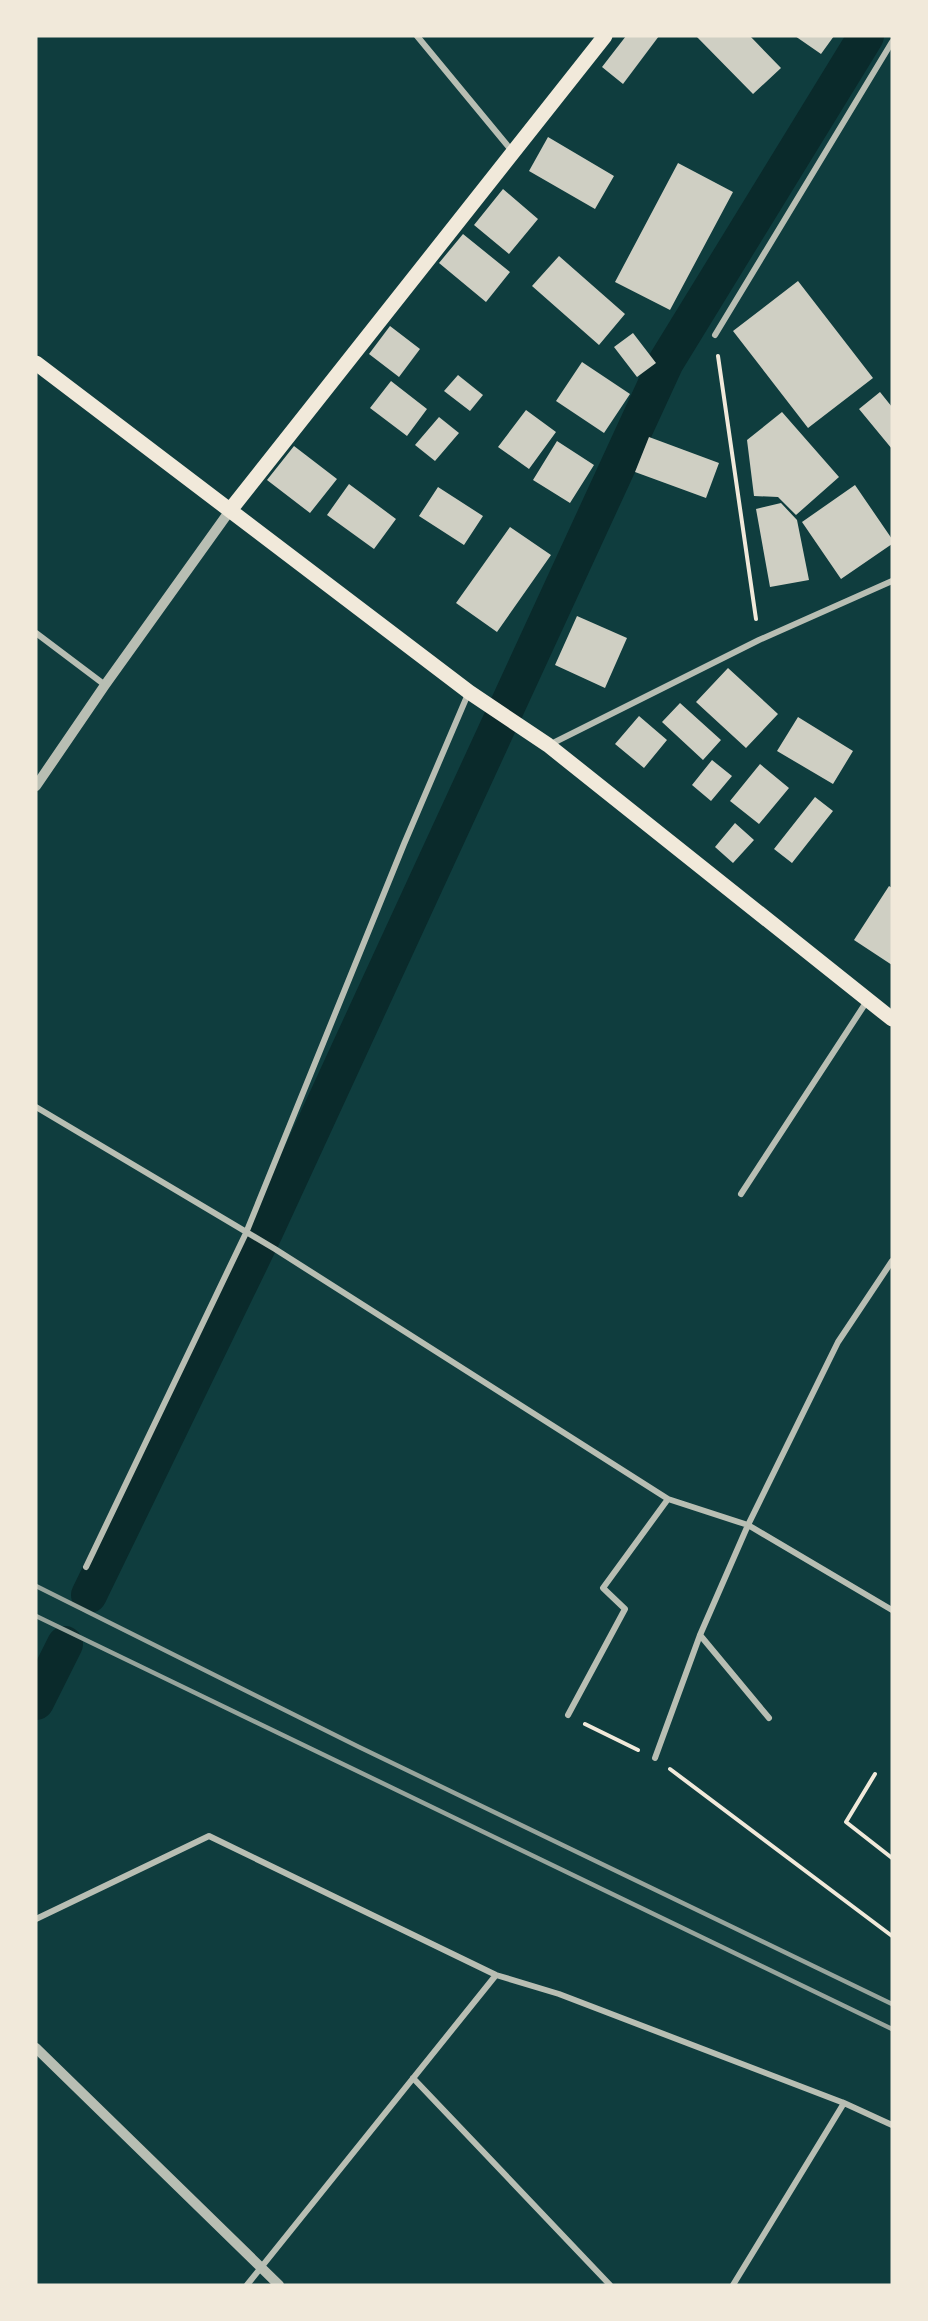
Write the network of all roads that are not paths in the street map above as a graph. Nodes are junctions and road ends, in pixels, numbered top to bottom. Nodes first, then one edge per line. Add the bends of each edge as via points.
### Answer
1 (417, 36) edge
2 (604, 36) edge
3 (892, 42) edge
4 (514, 153) junction
5 (715, 335) road end
6 (36, 363) edge
7 (231, 510) junction
8 (892, 581) edge
9 (36, 633) edge
10 (105, 685) junction
11 (470, 692) junction
12 (548, 745) junction
13 (36, 786) edge
14 (868, 1000) junction
15 (892, 1019) edge
16 (36, 1107) edge
17 (741, 1194) dead end
18 (248, 1234) junction
19 (892, 1261) edge
20 (668, 1499) junction
21 (748, 1525) junction
22 (86, 1567) dead end
23 (892, 1610) edge
24 (700, 1635) junction
25 (568, 1715) road end
26 (769, 1718) dead end
27 (655, 1758) road end
28 (36, 1919) edge
29 (496, 1975) junction
30 (36, 2048) edge
31 (413, 2078) junction
32 (844, 2103) junction
33 (892, 2125) edge
34 (261, 2266) junction
35 (247, 2285) edge
36 (279, 2285) edge
37 (610, 2285) edge
38 (733, 2285) edge

1 - 4 street
2 - 4 main road
3 - 5 street
4 - 7 main road
6 - 7 main road
7 - 10 street
7 - 11 main road
8 - 12 street via 759,640
9 - 10 street
10 - 13 street
11 - 12 main road
11 - 18 street via 404,844
12 - 14 main road
14 - 15 main road
14 - 17 street
16 - 18 street
18 - 20 street
18 - 22 street
19 - 21 street via 838,1342
20 - 21 street
20 - 25 street via 603,1588 626,1609
21 - 23 street
21 - 24 street
24 - 26 street
24 - 27 street
28 - 29 street via 209,1836
29 - 31 street
29 - 32 street via 559,1994
30 - 34 street
31 - 34 street
31 - 37 street
32 - 33 street
32 - 38 street
34 - 35 street
34 - 36 street

